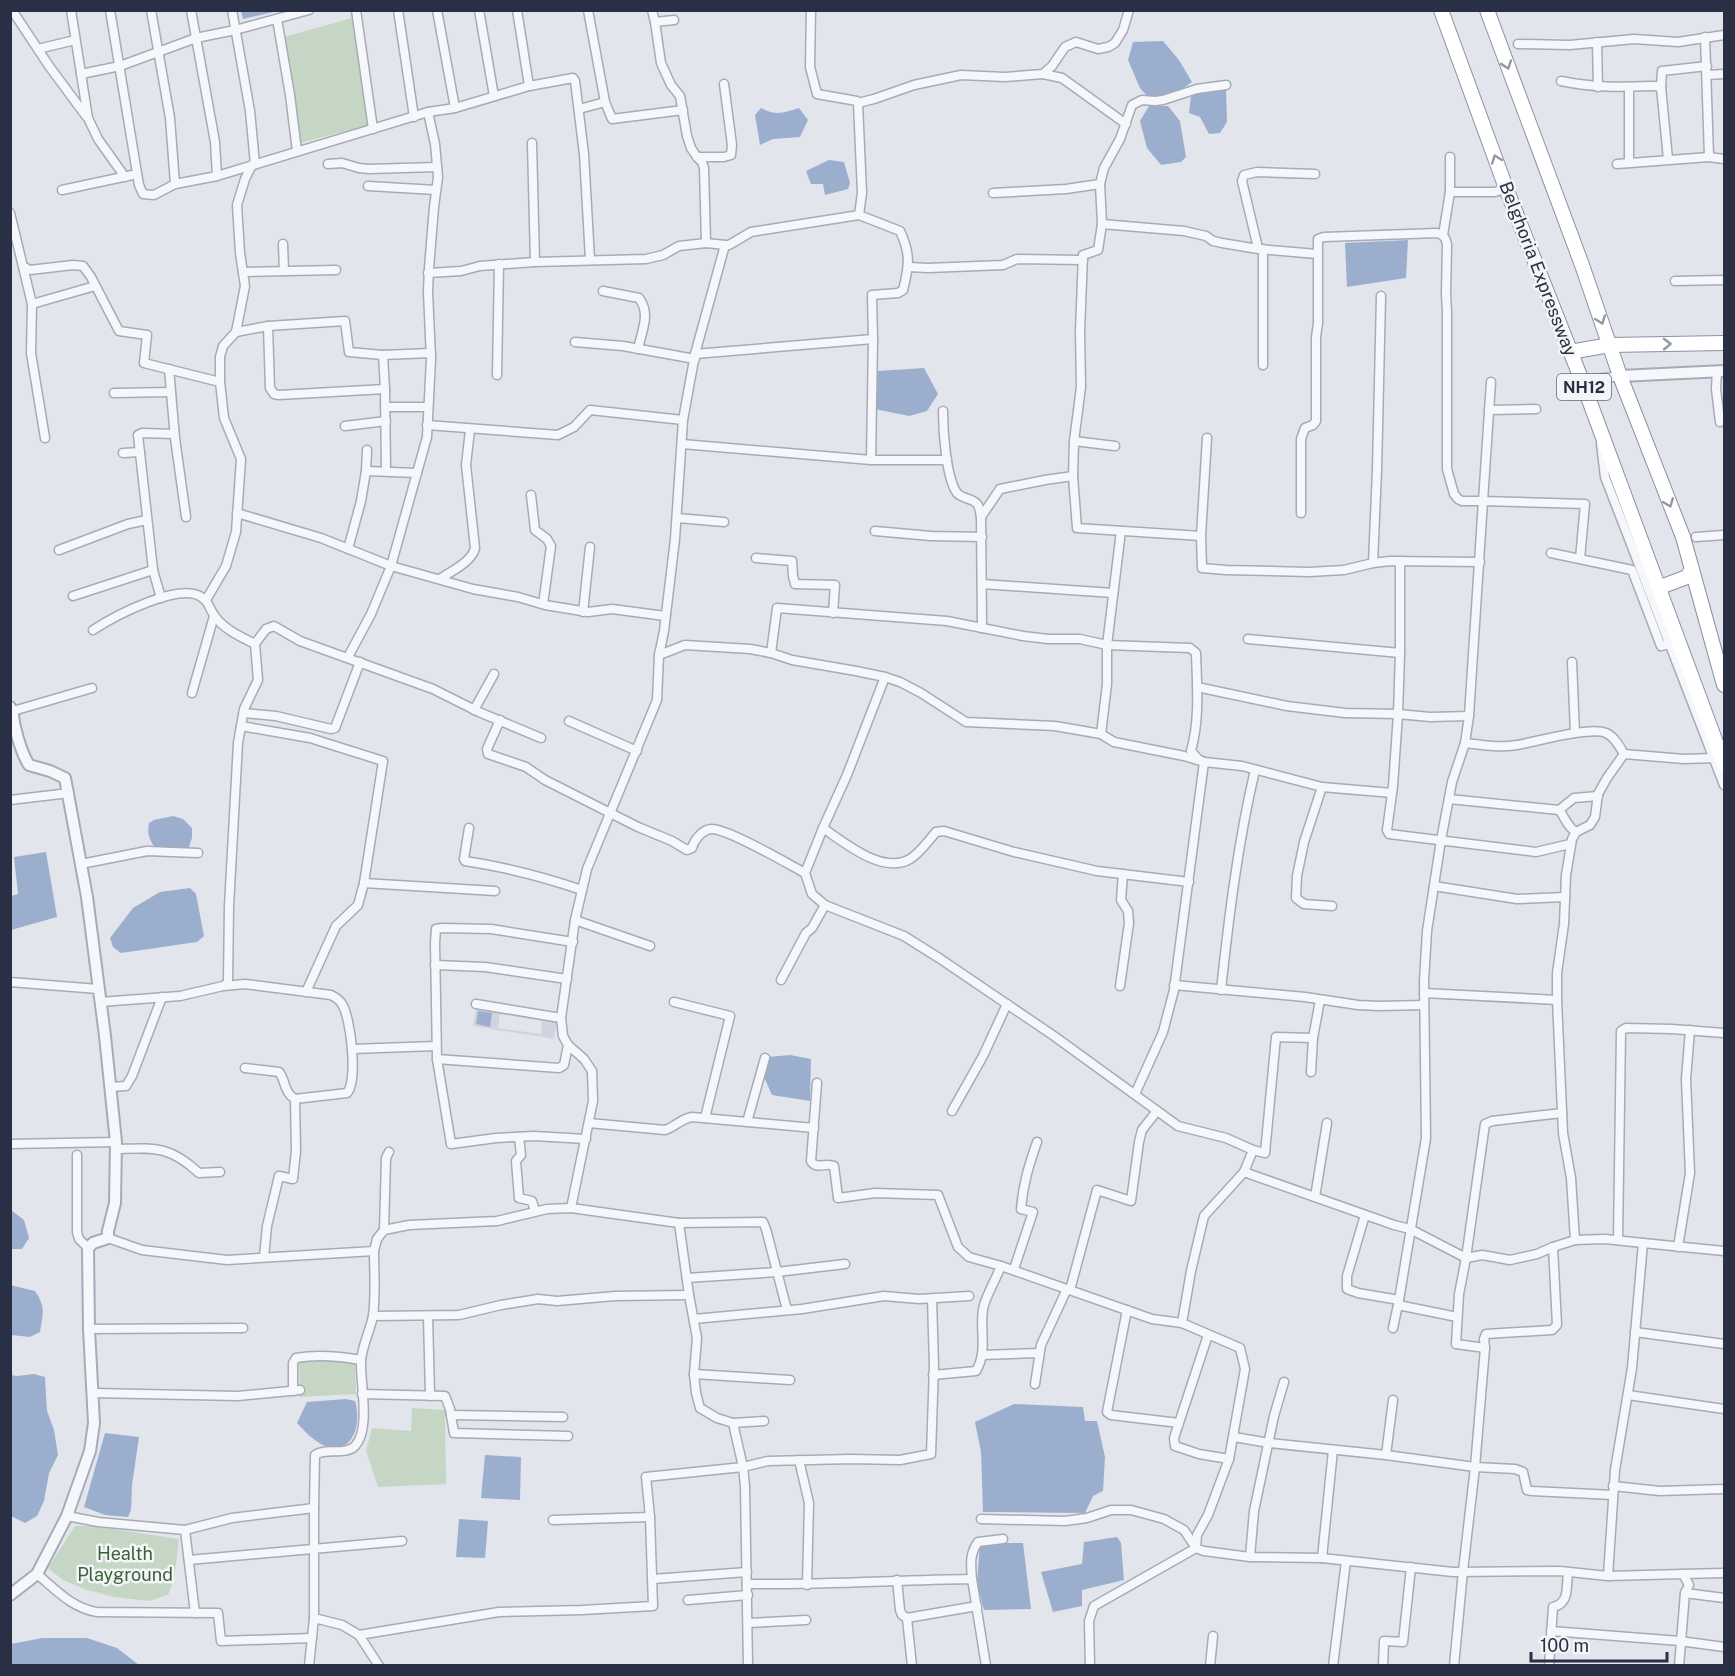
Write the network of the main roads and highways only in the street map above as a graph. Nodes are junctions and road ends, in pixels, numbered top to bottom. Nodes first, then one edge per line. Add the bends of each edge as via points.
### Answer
1 (1441, 10) edge
2 (1487, 10) edge
3 (1725, 343) edge
4 (1610, 345) junction
5 (1570, 352) junction
6 (1692, 569) junction
7 (1657, 585) junction
8 (1725, 685) edge
9 (1720, 761) edge

5 -> 1 highway, Belghoria Expressway / NH12
2 -> 4 highway, NH12
4 -> 3 highway
4 - 5 highway
4 -> 6 highway, NH12
5 - 7 highway, Belghoria Expressway / NH12
6 - 7 highway via 1687,577
6 - 8 highway, NH12
7 - 9 highway, Belghoria Expressway / NH12

